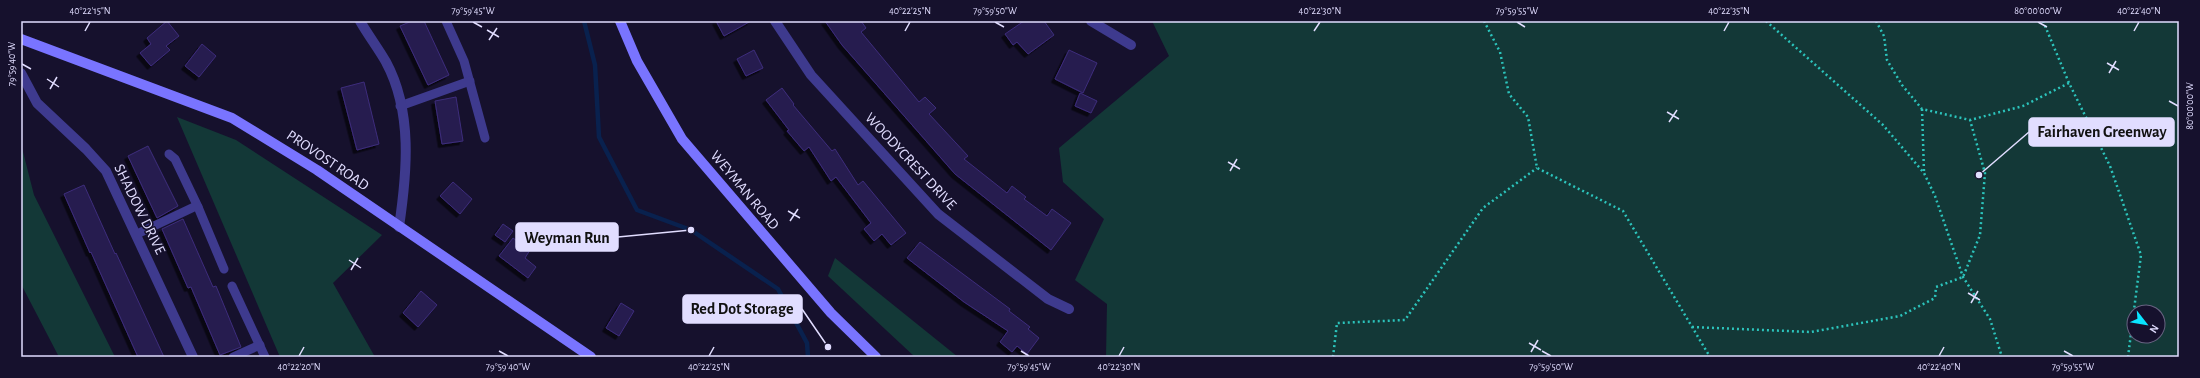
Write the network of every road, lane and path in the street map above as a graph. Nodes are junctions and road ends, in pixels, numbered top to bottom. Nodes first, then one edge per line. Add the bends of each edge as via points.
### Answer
1 (360, 21) edge
2 (446, 21) edge
3 (620, 21) edge
4 (775, 21) edge
5 (1091, 21) edge
6 (1484, 21) edge
7 (1766, 21) edge
8 (1876, 21) edge
9 (2043, 21) edge
10 (21, 39) edge
11 (1130, 45) dead end
12 (21, 73) edge
13 (470, 81) junction
14 (2070, 83) junction
15 (400, 106) junction
16 (1922, 109) junction
17 (1970, 120) junction
18 (486, 138) dead end
19 (169, 154) dead end
20 (1537, 168) junction
21 (1924, 173) junction
22 (198, 207) junction
23 (399, 227) junction
24 (137, 234) junction
25 (224, 269) dead end
26 (1963, 277) junction
27 (232, 286) dead end
28 (1069, 309) dead end
29 (1692, 327) junction
30 (260, 345) junction
31 (193, 357) edge
32 (233, 357) edge
33 (265, 357) edge
34 (591, 357) edge
35 (876, 357) edge
36 (1333, 357) edge
37 (1710, 357) edge
38 (2002, 357) edge
39 (2128, 357) edge

1 - 15 street via 386,63 397,90
2 - 13 lane
3 - 35 street, WEYMAN ROAD via 637,61 682,139 831,313
4 - 28 street, WOODYCREST DRIVE via 811,75 938,214 1048,299
5 - 11 street
6 - 20 path via 1500,52 1509,94 1528,117
7 - 21 path via 1883,124
8 - 16 path via 1884,36 1887,60 1902,85
9 - 14 path
10 - 23 street, PROVOST ROAD via 232,118 310,166
12 - 24 street, SHADOW DRIVE via 37,103 86,148 106,171
13 - 15 lane
13 - 18 lane
14 - 17 path via 2023,106
14 - 39 path via 2110,166 2141,255
15 - 23 street via 405,130 406,156 405,187
16 - 17 path
16 - 21 path
17 - 26 path via 1985,173 1980,235
19 - 22 lane via 175,159
20 - 29 path via 1623,211
20 - 36 path via 1483,208 1404,320 1337,323
21 - 26 path via 1935,196
22 - 24 lane
22 - 25 lane
23 - 34 street, PROVOST ROAD
24 - 31 street, SHADOW DRIVE
26 - 29 path via 1936,287 1934,298 1900,316 1811,332
26 - 38 path via 1990,319
27 - 30 lane
29 - 37 path
30 - 32 lane
30 - 33 lane

